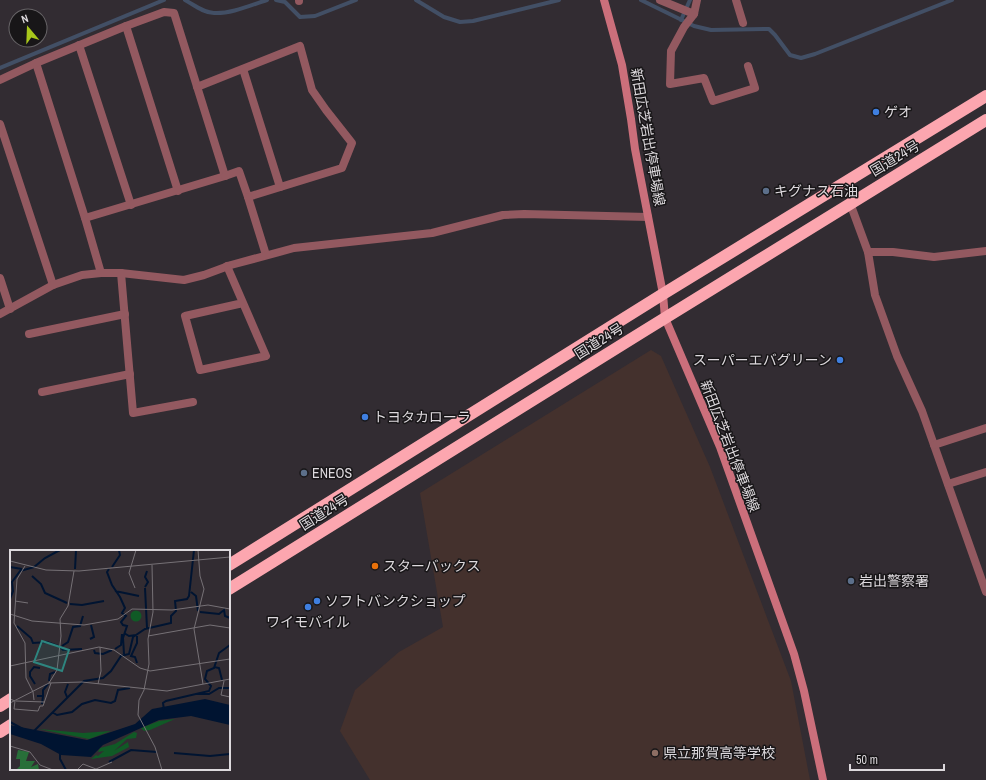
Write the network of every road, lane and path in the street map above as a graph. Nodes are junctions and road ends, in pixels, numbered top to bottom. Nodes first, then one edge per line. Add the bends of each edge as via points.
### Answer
1 (604, 0) edge
2 (660, 0) edge
3 (697, 0) edge
4 (736, 0) edge
5 (694, 14) junction
6 (743, 23) dead end
7 (126, 26) junction
8 (79, 45) junction
9 (36, 63) junction
10 (748, 66) dead end
11 (243, 69) junction
12 (0, 80) edge
13 (197, 87) junction
14 (986, 96) edge
15 (986, 120) edge
16 (0, 124) edge
17 (225, 176) junction
18 (280, 187) junction
19 (178, 190) junction
20 (248, 197) junction
21 (850, 203) junction
22 (131, 204) junction
23 (648, 217) junction
24 (85, 218) junction
25 (986, 250) edge
26 (868, 252) junction
27 (266, 255) junction
28 (227, 266) junction
29 (101, 273) junction
30 (121, 273) junction
31 (0, 278) edge
32 (53, 285) junction
33 (663, 294) junction
34 (243, 303) junction
35 (10, 309) junction
36 (0, 314) edge
37 (125, 314) junction
38 (665, 318) junction
39 (29, 334) dead end
40 (130, 374) junction
41 (42, 392) dead end
42 (193, 402) dead end
43 (986, 428) edge
44 (934, 445) junction
45 (986, 472) edge
46 (948, 484) junction
47 (230, 564) edge
48 (230, 588) edge
49 (986, 592) edge
50 (10, 701) edge
51 (0, 706) edge
52 (10, 726) edge
53 (0, 732) edge
54 (823, 780) edge

1 - 23 main road, 新田広芝岩出停車場線 via 622,65
2 - 5 street
3 - 5 street
4 - 6 street
5 - 10 street via 672,51 670,84 704,78 713,101 755,88
7 - 8 street
7 - 13 street via 164,12 174,13
7 - 19 street
8 - 9 street
8 - 22 street
9 - 12 street
9 - 24 street
11 - 13 street
11 - 18 street
11 - 18 street via 300,46 312,90 352,143 342,168
13 - 17 street
14 - 33 highway, 国道24号
15 - 21 highway, 国道24号
16 - 32 street
17 - 19 street
17 - 20 street via 239,171
18 - 20 street
19 - 22 street
20 - 27 street
21 - 26 street
21 - 38 highway, 国道24号
22 - 24 street
23 - 27 street via 503,215 432,233 294,248
23 - 33 main road, 新田広芝岩出停車場線
24 - 29 street
25 - 26 street via 934,257
26 - 44 street via 875,295
27 - 28 street
28 - 30 street via 184,280
28 - 34 street
29 - 30 street
29 - 32 street via 82,275
30 - 37 street
31 - 35 street
32 - 35 street
33 - 38 main road, 新田広芝岩出停車場線
33 - 47 highway, 国道24号
34 - 34 street via 266,356 200,370 186,316
35 - 36 street
37 - 39 street
37 - 40 street
38 - 48 highway, 国道24号
38 - 54 main road, 新田広芝岩出停車場線 via 720,447 794,654
40 - 41 street
40 - 42 street via 133,413
43 - 44 street
44 - 46 street
45 - 46 street
46 - 49 street
50 - 51 highway
52 - 53 highway

